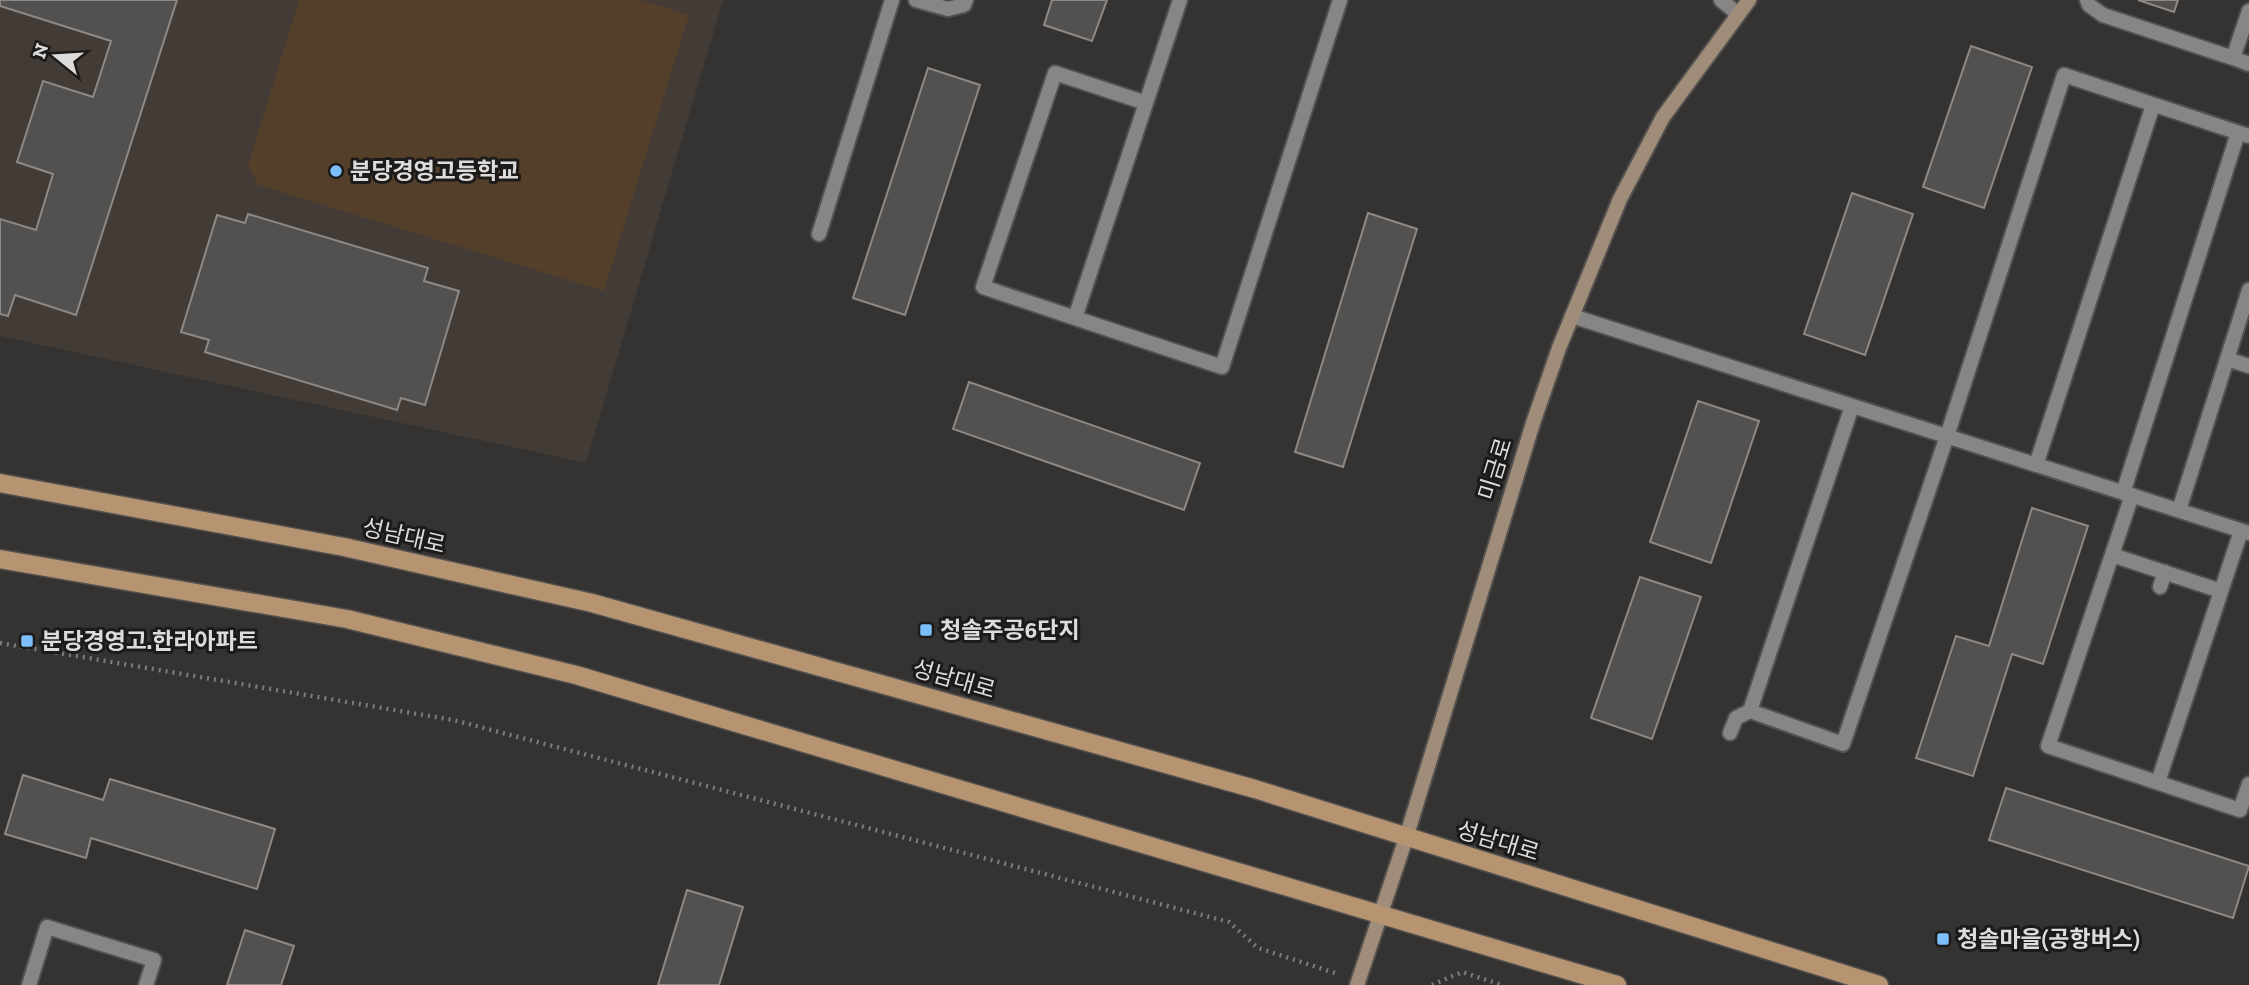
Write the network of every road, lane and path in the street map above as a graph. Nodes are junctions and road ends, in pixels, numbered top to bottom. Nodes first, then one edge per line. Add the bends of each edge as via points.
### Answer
1 (892, 0) edge
2 (916, 0) edge
3 (966, 0) edge
4 (1180, 0) edge
5 (1340, 0) edge
6 (1721, 0) edge
7 (1749, 0) edge
8 (2087, 0) edge
9 (2249, 11) edge
10 (1738, 14) junction
11 (2233, 58) junction
12 (2249, 64) edge
13 (1146, 103) junction
14 (2153, 105) junction
15 (2244, 134) edge
16 (819, 234) dead end
17 (2249, 290) edge
18 (1572, 316) junction
19 (1075, 318) junction
20 (2227, 359) junction
21 (2249, 366) edge
22 (1852, 406) junction
23 (1947, 436) junction
24 (2036, 465) junction
25 (0, 483) edge
26 (2127, 494) junction
27 (2179, 510) junction
28 (2245, 532) edge
29 (2112, 555) junction
30 (0, 559) edge
31 (2165, 572) junction
32 (2160, 587) dead end
33 (2221, 591) junction
34 (0, 643) edge
35 (1749, 711) junction
36 (1730, 733) dead end
37 (2158, 782) junction
38 (2249, 783) edge
39 (1406, 838) junction
40 (1380, 915) junction
41 (1358, 983) edge
42 (29, 985) edge
43 (146, 985) edge
44 (1432, 985) edge
45 (1502, 985) edge
46 (1617, 985) edge
47 (1879, 985) edge

1 - 16 lane
2 - 3 lane via 948,9 964,5
4 - 13 lane
5 - 19 lane via 1222,367
6 - 10 lane
7 - 10 main road, 미금로
8 - 11 lane via 2103,15
9 - 11 lane
10 - 18 main road, 미금로 via 1663,117 1620,199
11 - 12 lane
13 - 19 lane
13 - 19 lane via 1055,73 983,287
14 - 15 lane
14 - 23 lane via 2064,75
14 - 24 lane
15 - 26 lane
17 - 20 lane
18 - 22 lane
18 - 39 main road, 미금로 via 1533,423
20 - 21 lane
20 - 27 lane
22 - 23 lane
22 - 35 lane
23 - 24 lane
23 - 35 lane via 1843,744
24 - 26 lane
25 - 39 main road, 성남대로 via 344,547 592,603 1243,786
26 - 27 lane
26 - 29 lane
27 - 28 lane
28 - 33 lane
29 - 31 lane
29 - 37 lane via 2048,746
30 - 40 main road via 347,619 576,675
31 - 32 lane
31 - 33 lane
33 - 37 lane
34 - 41 path via 467,724 1229,922 1258,948
35 - 36 lane via 1736,718
37 - 38 lane via 2240,810
39 - 40 main road, 미금로
39 - 47 main road, 성남대로
40 - 41 main road, 미금로
40 - 46 main road
42 - 43 lane via 47,927 154,960
44 - 45 path via 1462,972

